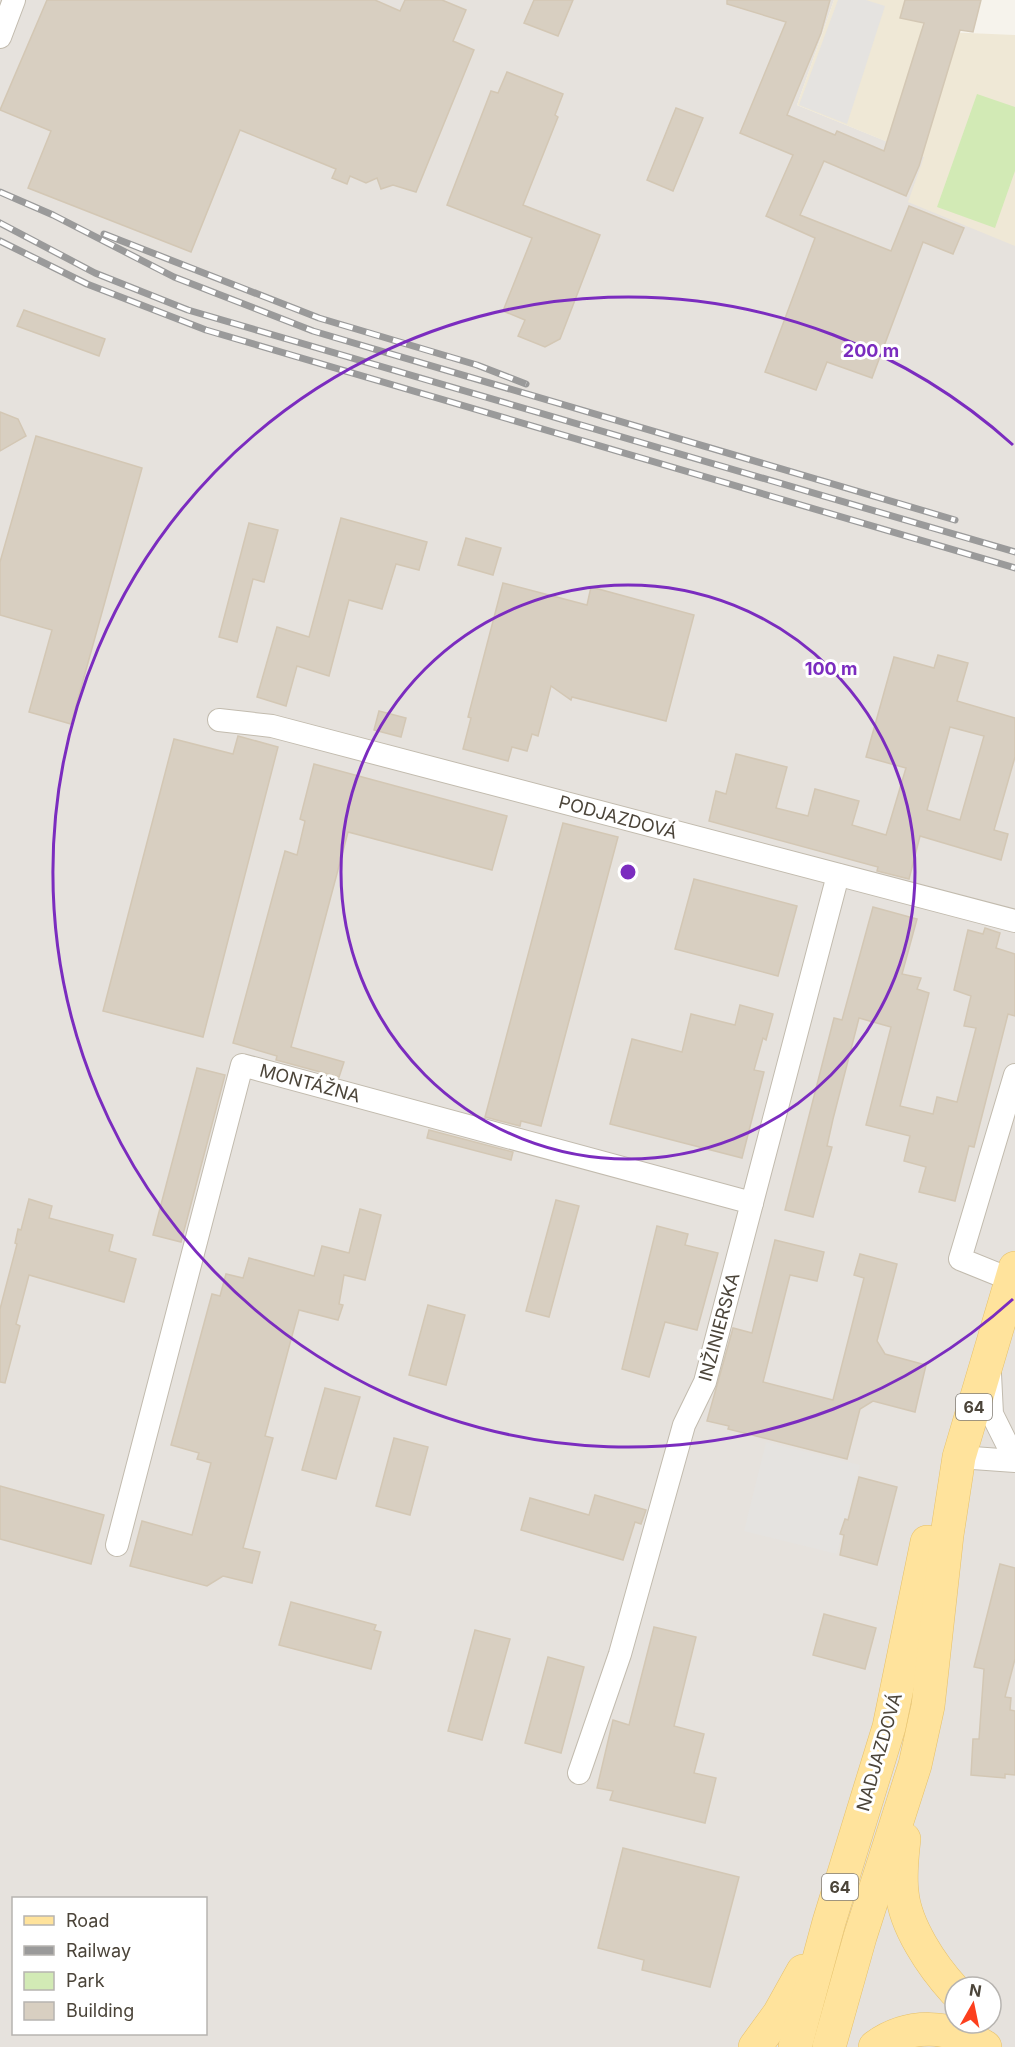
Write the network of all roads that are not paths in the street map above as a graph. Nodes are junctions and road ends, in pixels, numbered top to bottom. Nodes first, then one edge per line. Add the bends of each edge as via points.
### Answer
1 (14, 0) edge
2 (0, 37) edge
3 (219, 720) dead end
4 (838, 875) junction
5 (1015, 921) edge
6 (1015, 1075) edge
7 (752, 1203) junction
8 (1013, 1274) edge
9 (989, 1358) junction
10 (960, 1456) junction
11 (1015, 1460) edge
12 (117, 1545) dead end
13 (915, 1765) junction
14 (579, 1773) dead end
15 (829, 1922) junction
16 (944, 1975) edge
17 (996, 2035) edge
18 (755, 2047) edge
19 (795, 2047) edge
20 (829, 2047) edge
21 (875, 2047) edge
22 (985, 2047) edge
23 (1008, 2047) edge

1 - 2 street
3 - 4 street, PODJAZDOVÁ via 272,726
4 - 5 street, PODJAZDOVÁ
4 - 7 street, INŽINIERSKA
6 - 8 street via 960,1259
7 - 12 street, MONTÁŽNA via 242,1065
7 - 14 street, INŽINIERSKA via 705,1382 684,1425 620,1654
8 - 9 main road, NADJAZDOVÁ / 64
9 - 10 main road, NADJAZDOVÁ / 64
9 - 11 street via 992,1414
10 - 11 street
10 - 13 main road, NADJAZDOVÁ / 64 via 928,1706
10 - 15 main road, NADJAZDOVÁ / 64 via 931,1522 889,1727
13 - 16 main road via 904,1841 902,1893 914,1929
13 - 20 main road, NADJAZDOVÁ / 64
15 - 18 main road via 779,2014
15 - 19 main road, NADJAZDOVÁ / 64
17 - 23 main road
21 - 22 main road via 908,2031 930,2028 964,2036

